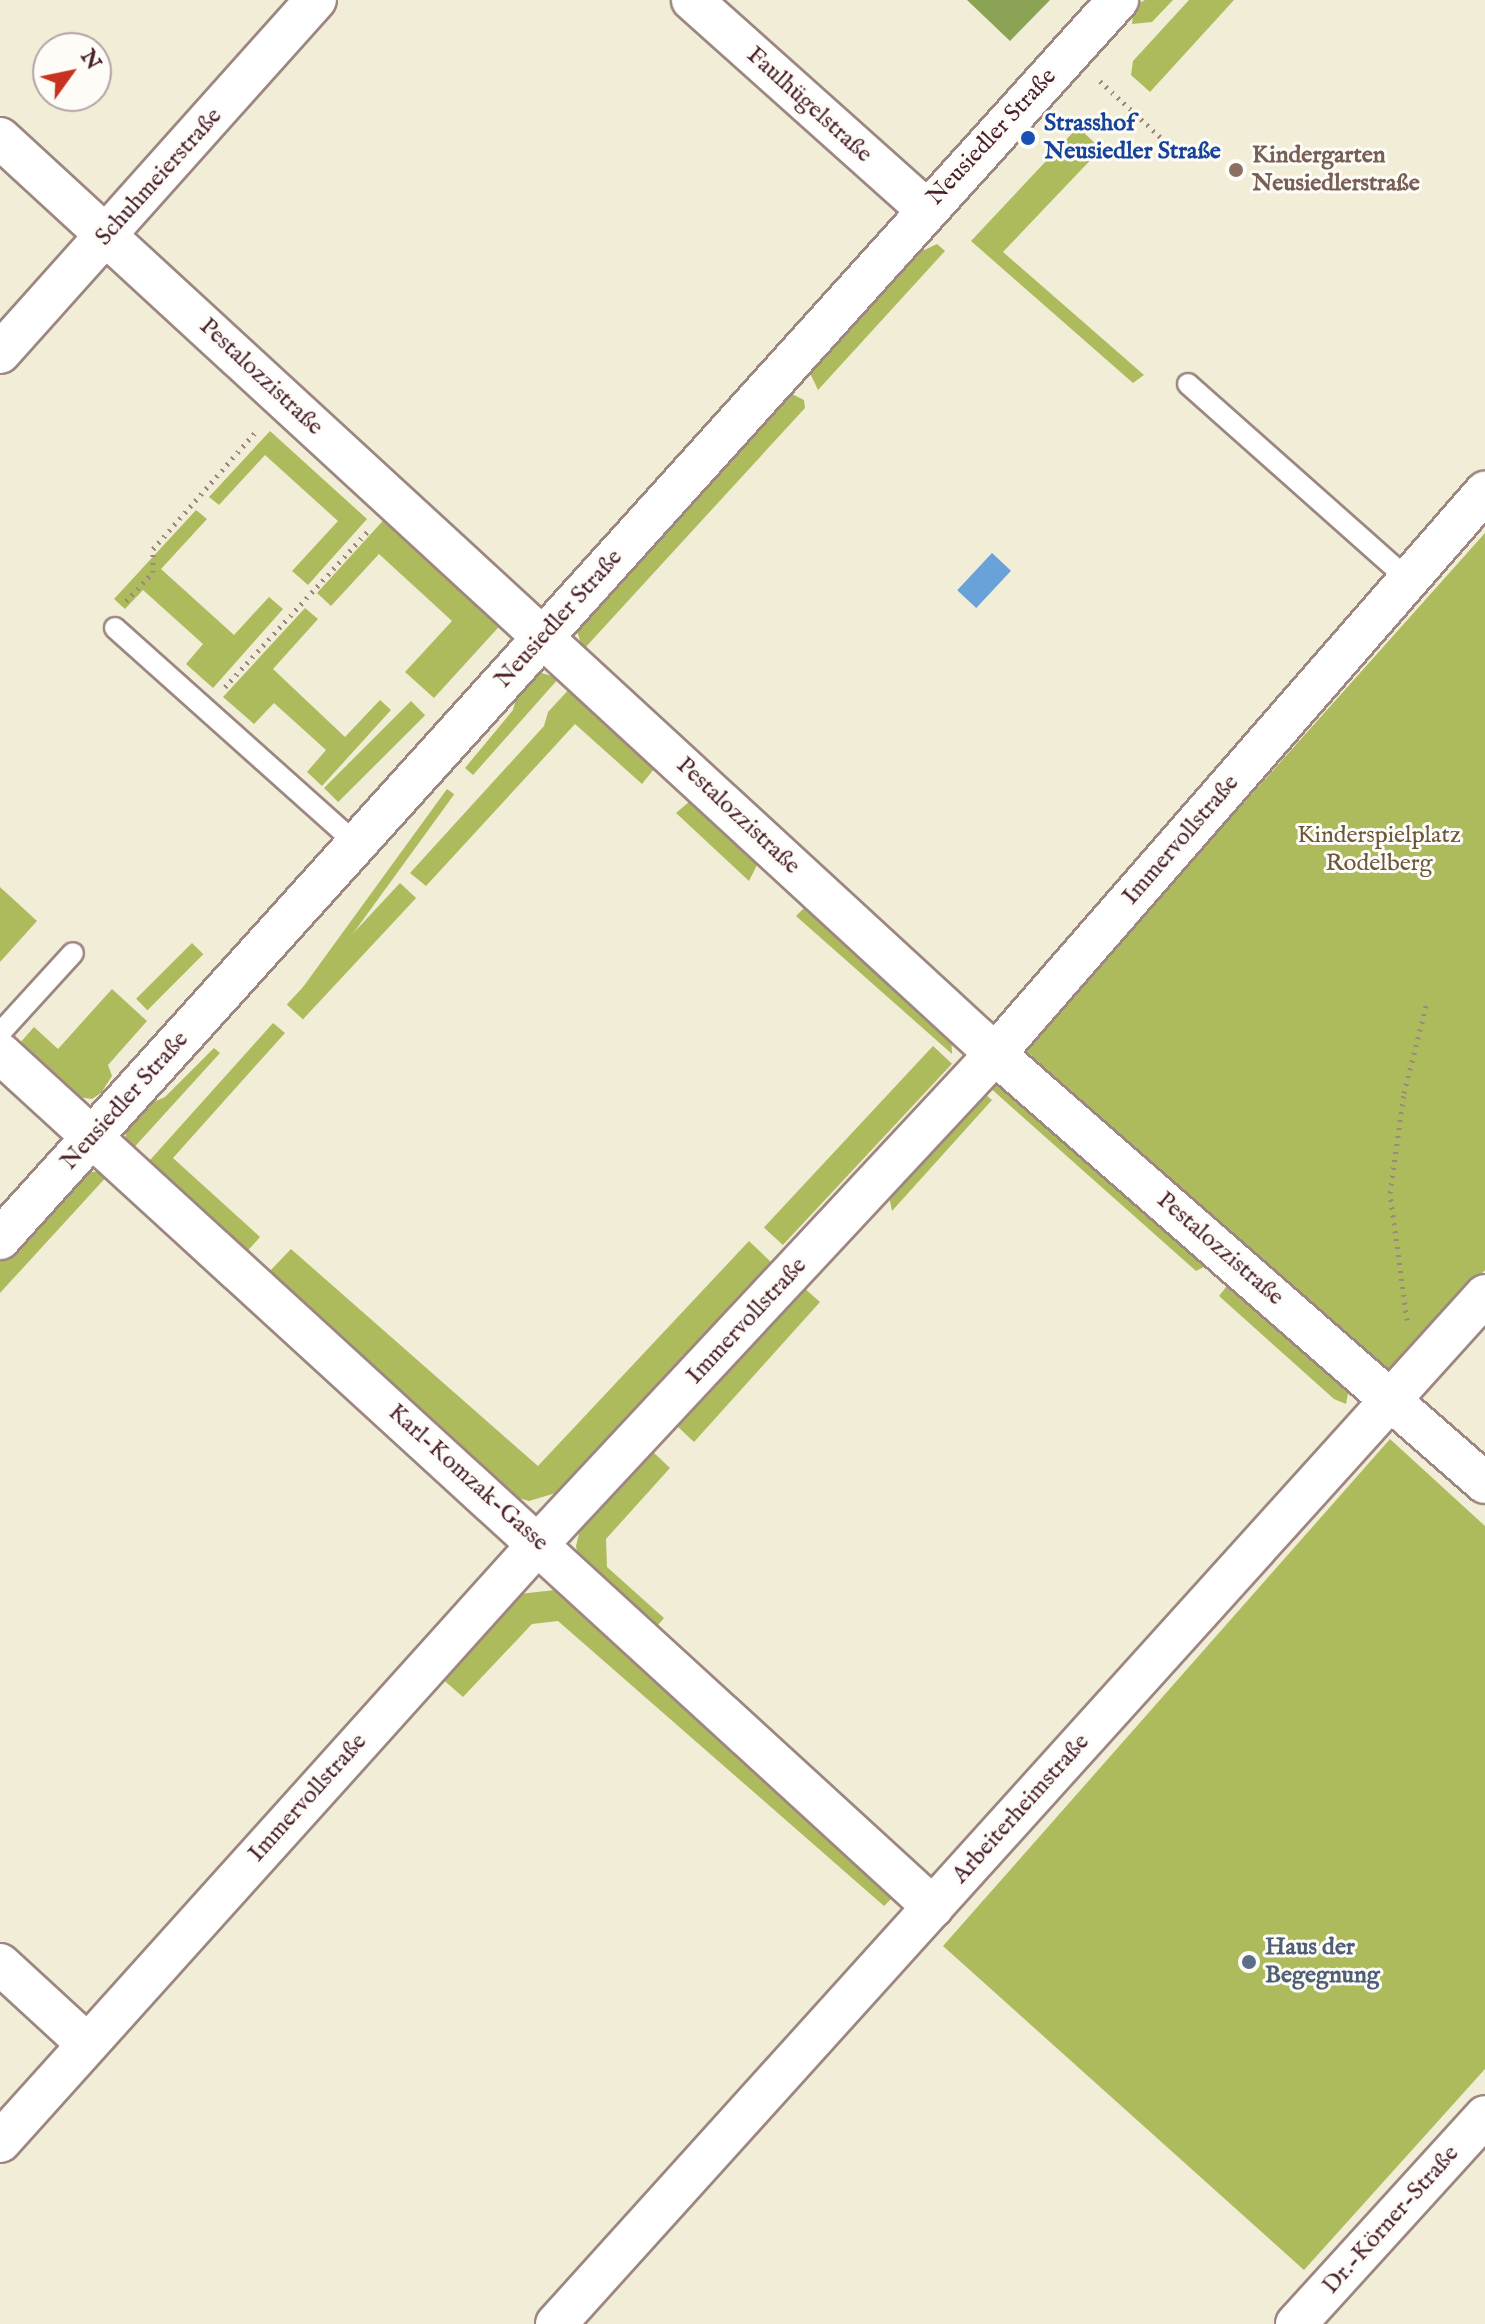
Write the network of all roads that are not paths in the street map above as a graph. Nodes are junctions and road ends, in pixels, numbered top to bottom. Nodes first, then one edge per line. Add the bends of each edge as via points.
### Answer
1 (316, 0) edge
2 (692, 0) edge
3 (1118, 0) edge
4 (0, 138) edge
5 (926, 209) junction
6 (108, 235) junction
7 (0, 353) edge
8 (1188, 384) dead end
9 (1485, 492) edge
10 (1409, 580) junction
11 (115, 628) road end
12 (544, 636) junction
13 (357, 844) junction
14 (73, 953) dead end
15 (0, 1033) edge
16 (0, 1053) edge
17 (995, 1054) junction
18 (93, 1137) junction
19 (0, 1239) edge
20 (1485, 1295) edge
21 (1403, 1385) junction
22 (1485, 1483) edge
23 (539, 1543) junction
24 (933, 1907) junction
25 (0, 1964) edge
26 (86, 2043) junction
27 (1485, 2116) edge
28 (0, 2142) edge
29 (556, 2324) edge
30 (1296, 2324) edge

1 - 6 street, Schuhmeierstraße
2 - 5 street, Faulhügelstraße
3 - 5 street, Neusiedler Straße
4 - 6 street, Pestalozzistraße
5 - 12 street, Neusiedler Straße
6 - 7 street, Schuhmeierstraße
6 - 12 street, Pestalozzistraße
8 - 10 lane
9 - 10 street, Immervollstraße
10 - 17 street, Immervollstraße
11 - 13 lane
12 - 13 street, Neusiedler Straße
12 - 17 street, Pestalozzistraße
13 - 18 street, Neusiedler Straße
14 - 15 lane
16 - 18 street, Karl-Komzak-Gasse
17 - 21 street, Pestalozzistraße
17 - 23 street, Immervollstraße
18 - 19 street, Neusiedler Straße
18 - 23 street, Karl-Komzak-Gasse
20 - 21 street, Arbeiterheimstraße
21 - 22 street, Pestalozzistraße
21 - 24 street, Arbeiterheimstraße
23 - 24 street, Karl-Komzak-Gasse
23 - 26 street, Immervollstraße
24 - 29 street, Arbeiterheimstraße
25 - 26 street
26 - 28 street, Immervollstraße
27 - 30 street, Dr.-Körner-Straße

